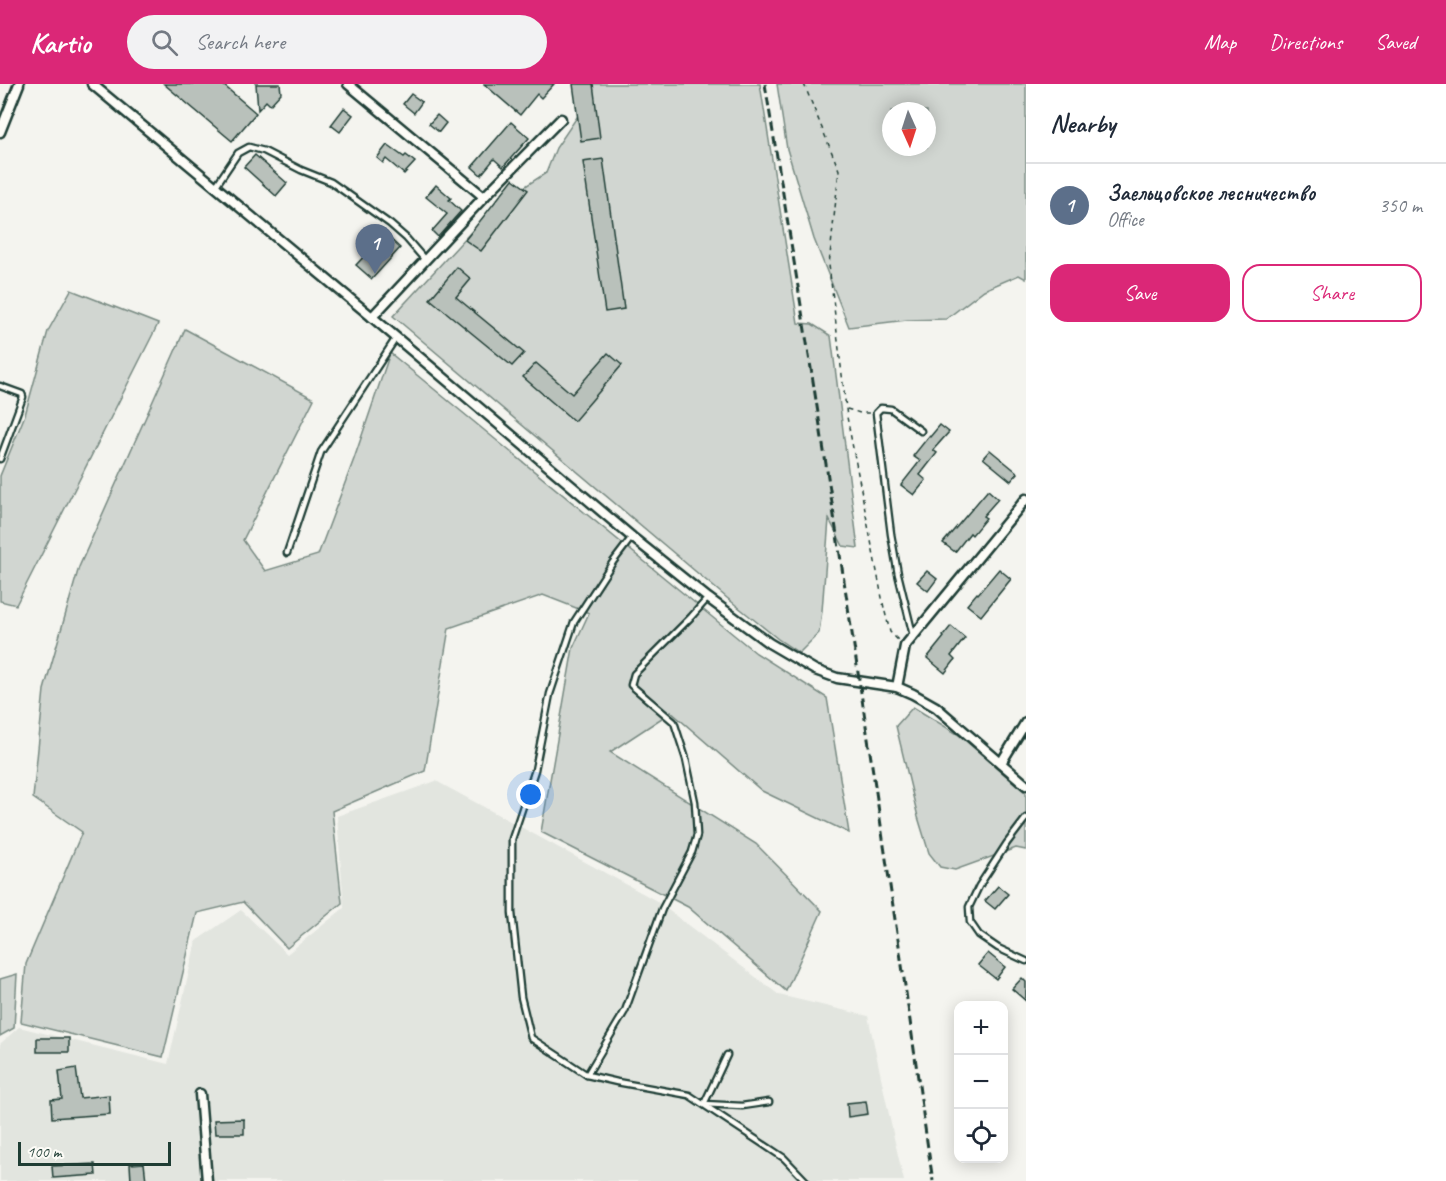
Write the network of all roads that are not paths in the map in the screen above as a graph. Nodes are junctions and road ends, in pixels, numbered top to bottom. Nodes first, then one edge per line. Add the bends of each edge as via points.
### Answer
1 (19, 84) edge
2 (92, 84) edge
3 (348, 84) edge
4 (561, 119) dead end
5 (0, 132) edge
6 (215, 187) junction
7 (484, 197) junction
8 (425, 260) junction
9 (372, 317) junction
10 (396, 338) junction
11 (0, 386) edge
12 (921, 431) dead end
13 (0, 459) edge
14 (1026, 500) edge
15 (632, 537) junction
16 (286, 553) dead end
17 (708, 598) junction
18 (913, 635) junction
19 (897, 687) junction
20 (1026, 722) edge
21 (1001, 763) junction
22 (1026, 785) edge
23 (1026, 818) edge
24 (1026, 961) edge
25 (727, 1055) dead end
26 (587, 1075) junction
27 (200, 1094) dead end
28 (770, 1102) dead end
29 (704, 1104) junction
30 (207, 1181) edge
31 (806, 1181) edge

1 - 5 street
2 - 6 street
3 - 7 street
4 - 7 street
6 - 8 lane via 238,153 249,147 264,151 341,188 390,224
6 - 9 street
7 - 8 street
8 - 9 street
9 - 10 street
10 - 15 street
10 - 16 lane via 321,452
11 - 13 lane via 23,396
12 - 18 lane via 891,409 881,408 876,413 891,534
14 - 18 street
15 - 17 street
15 - 26 lane via 574,622 550,694 535,770 512,839 512,913 521,997 531,1038
17 - 19 street via 769,643 815,670 837,678
17 - 26 lane via 634,674 631,685 674,722 695,802 697,835 662,909 625,1011
18 - 19 street via 905,646
19 - 21 street via 936,707
20 - 21 street
21 - 22 street
23 - 24 lane via 979,886 969,908 970,922 979,935
25 - 29 lane
26 - 29 lane via 689,1095
27 - 30 street
28 - 29 lane via 742,1106
29 - 31 lane via 784,1158

